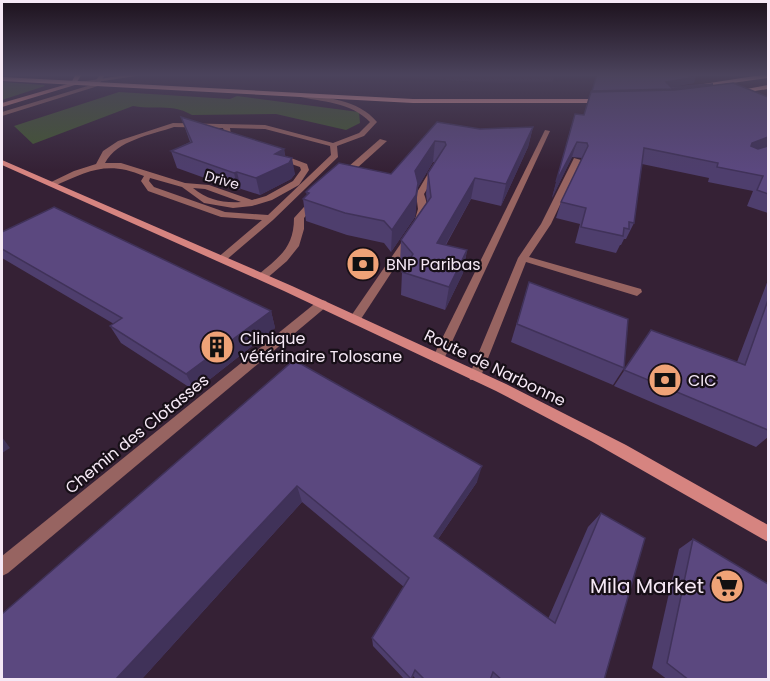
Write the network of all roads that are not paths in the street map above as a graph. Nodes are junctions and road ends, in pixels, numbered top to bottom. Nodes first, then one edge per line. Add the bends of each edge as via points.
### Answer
1 (25, 106) edge
2 (350, 106) edge
3 (2, 114) edge
4 (228, 125) junction
5 (547, 131) dead end
6 (383, 141) dead end
7 (242, 145) edge
8 (333, 145) junction
9 (272, 155) edge
10 (577, 160) edge
11 (2, 162) edge
12 (100, 164) junction
13 (438, 165) edge
14 (148, 175) junction
15 (51, 184) junction
16 (334, 184) edge
17 (326, 191) edge
18 (270, 218) junction
19 (523, 258) junction
20 (221, 259) junction
21 (262, 277) junction
22 (637, 292) dead end
23 (322, 304) junction
24 (355, 319) junction
25 (438, 359) junction
26 (476, 376) junction
27 (768, 534) edge
28 (2, 567) edge

1 - 3 street
2 - 8 street via 369,115 374,122 372,128
4 - 7 street via 228,136
4 - 8 street via 265,127
4 - 12 street via 173,125 121,143 106,153
5 - 25 street
6 - 16 street
8 - 18 street via 335,155
9 - 14 street, Drive via 304,166 296,183 269,198 229,207 194,195 184,185
10 - 19 street via 546,224
11 - 15 main road, Route de Narbonne
12 - 14 street, Drive via 126,166
12 - 15 street
13 - 24 street via 420,194 422,218
14 - 18 street via 146,181 151,189 172,197 224,215
15 - 20 main road, Route de Narbonne
17 - 21 street via 299,218 297,245
18 - 20 street
19 - 22 street
19 - 26 street
20 - 21 main road, Route de Narbonne
21 - 23 main road, Route de Narbonne
23 - 24 main road, Route de Narbonne
23 - 28 street, Chemin des Clotasses
24 - 25 main road, Route de Narbonne
25 - 26 main road, Route de Narbonne
26 - 27 main road, Route de Narbonne via 572,424

